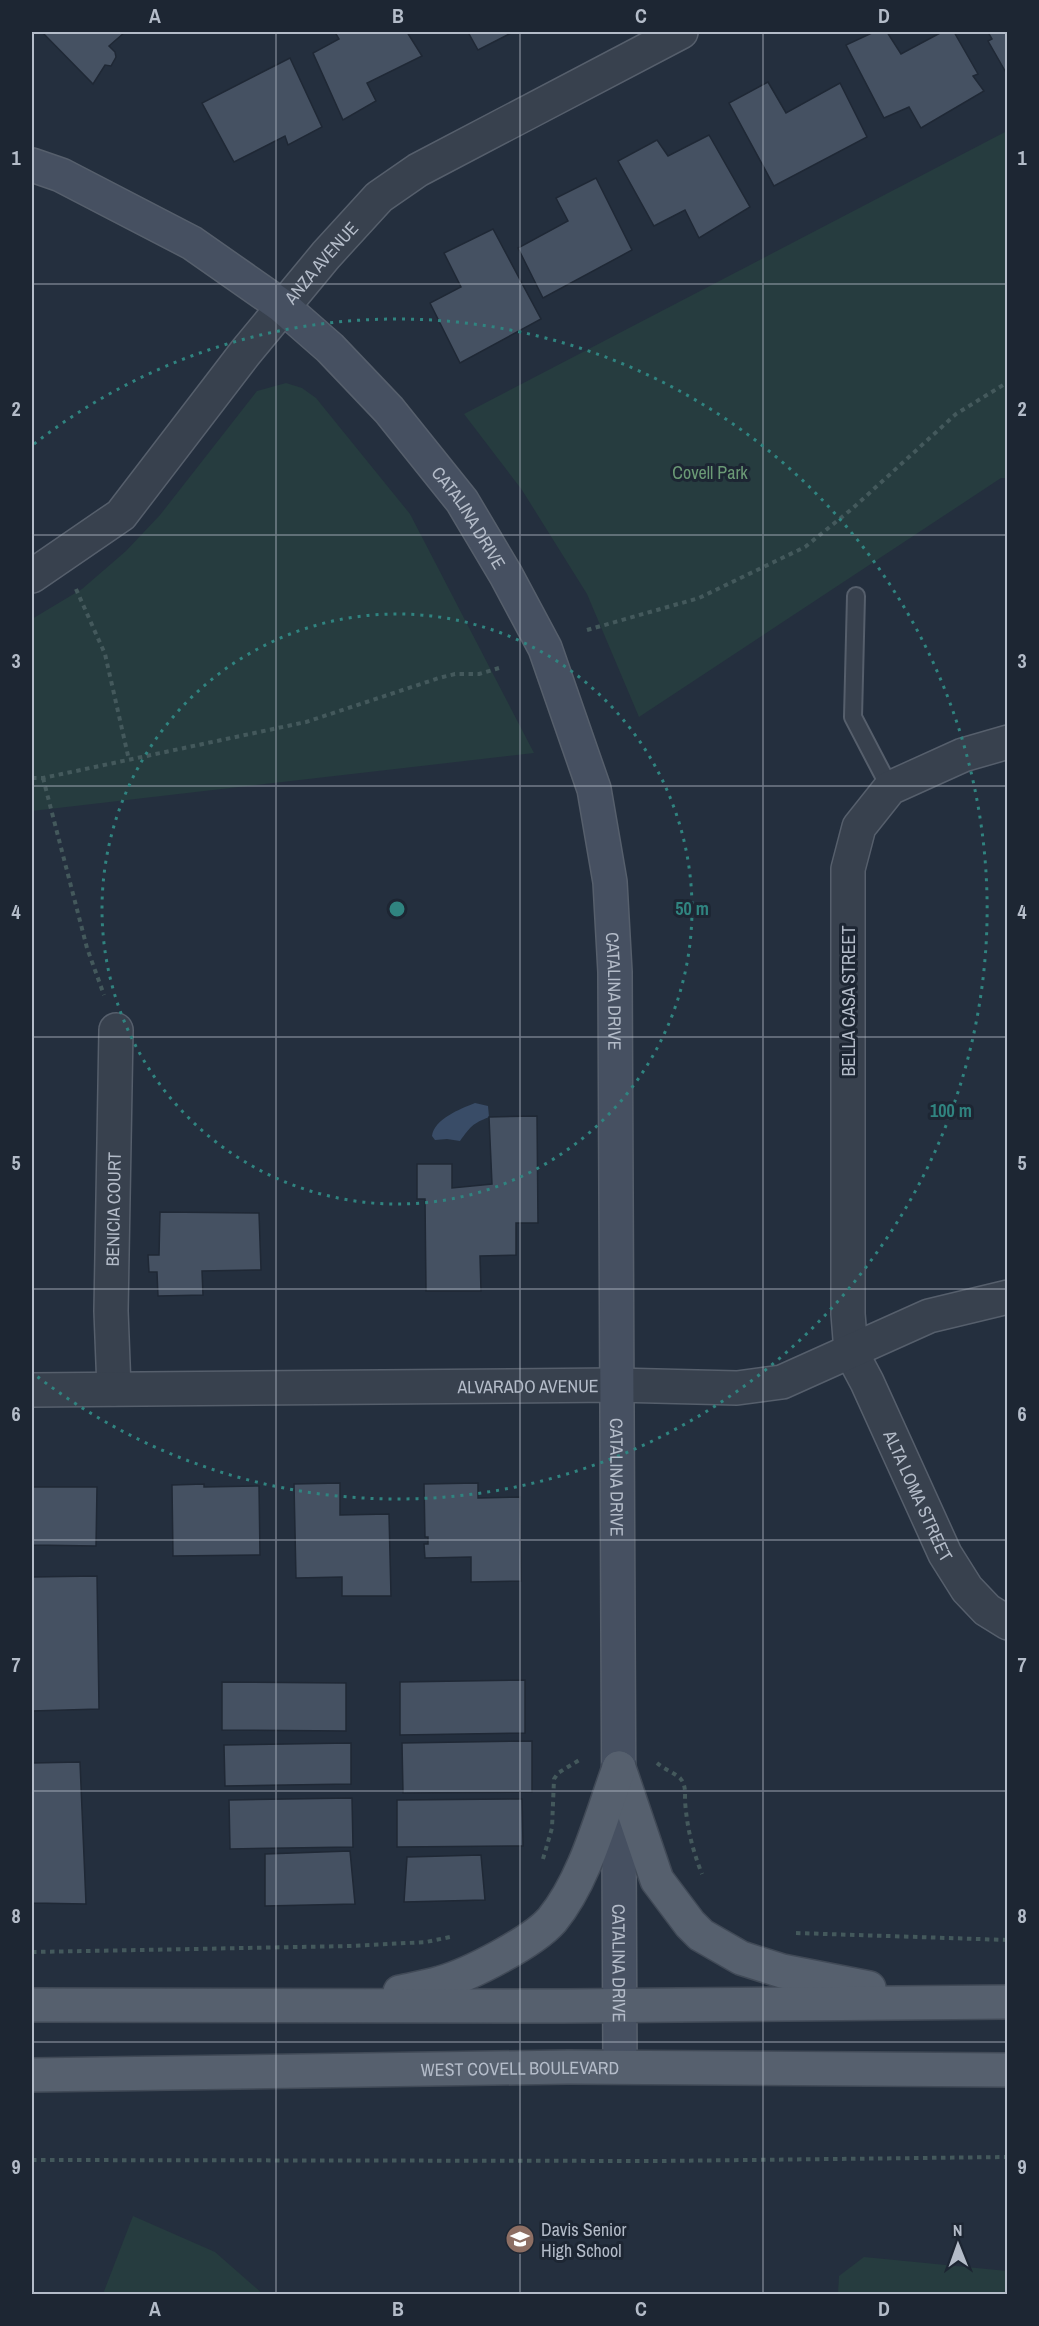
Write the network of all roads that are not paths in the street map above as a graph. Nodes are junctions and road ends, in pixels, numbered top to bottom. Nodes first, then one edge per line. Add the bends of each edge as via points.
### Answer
1 (681, 32) edge
2 (32, 165) edge
3 (282, 306) junction
4 (32, 576) edge
5 (856, 596) dead end
6 (1008, 742) edge
7 (891, 788) junction
8 (116, 1030) road end
9 (1008, 1297) edge
10 (851, 1352) junction
11 (616, 1385) junction
12 (114, 1389) junction
13 (32, 1390) edge
14 (1008, 1623) edge
15 (619, 1768) junction
16 (938, 2002) junction
17 (1008, 2002) edge
18 (32, 2005) edge
19 (333, 2005) junction
20 (620, 2005) junction
21 (620, 2067) junction
22 (1008, 2070) edge
23 (32, 2075) edge

1 - 3 street, ANZA AVENUE via 399,183 379,197
2 - 3 street, CATALINA DRIVE via 71,180 192,243
3 - 4 street, ANZA AVENUE via 121,515
3 - 11 street, CATALINA DRIVE via 330,348 388,410 462,501 545,648 594,789 610,882 615,972
5 - 7 lane via 853,717
6 - 7 street, BELLA CASA STREET via 963,755
7 - 10 street, BELLA CASA STREET via 859,827 848,869
8 - 12 street, BENICIA COURT via 111,1311
9 - 10 street, ALVARADO AVENUE via 929,1316
10 - 11 street, ALVARADO AVENUE via 782,1382 755,1387
10 - 14 street, ALTA LOMA STREET via 945,1554 967,1589 987,1610
11 - 12 street, ALVARADO AVENUE
11 - 15 street, CATALINA DRIVE
12 - 13 street, ALVARADO AVENUE
15 - 16 main road via 657,1880 701,1935 741,1958 782,1971
15 - 19 main road via 578,1879 544,1928 503,1956 442,1983
15 - 20 street, CATALINA DRIVE
16 - 17 main road
16 - 20 main road
18 - 19 main road
19 - 20 main road
20 - 21 street, CATALINA DRIVE
21 - 22 main road, WEST COVELL BOULEVARD
21 - 23 main road, WEST COVELL BOULEVARD

